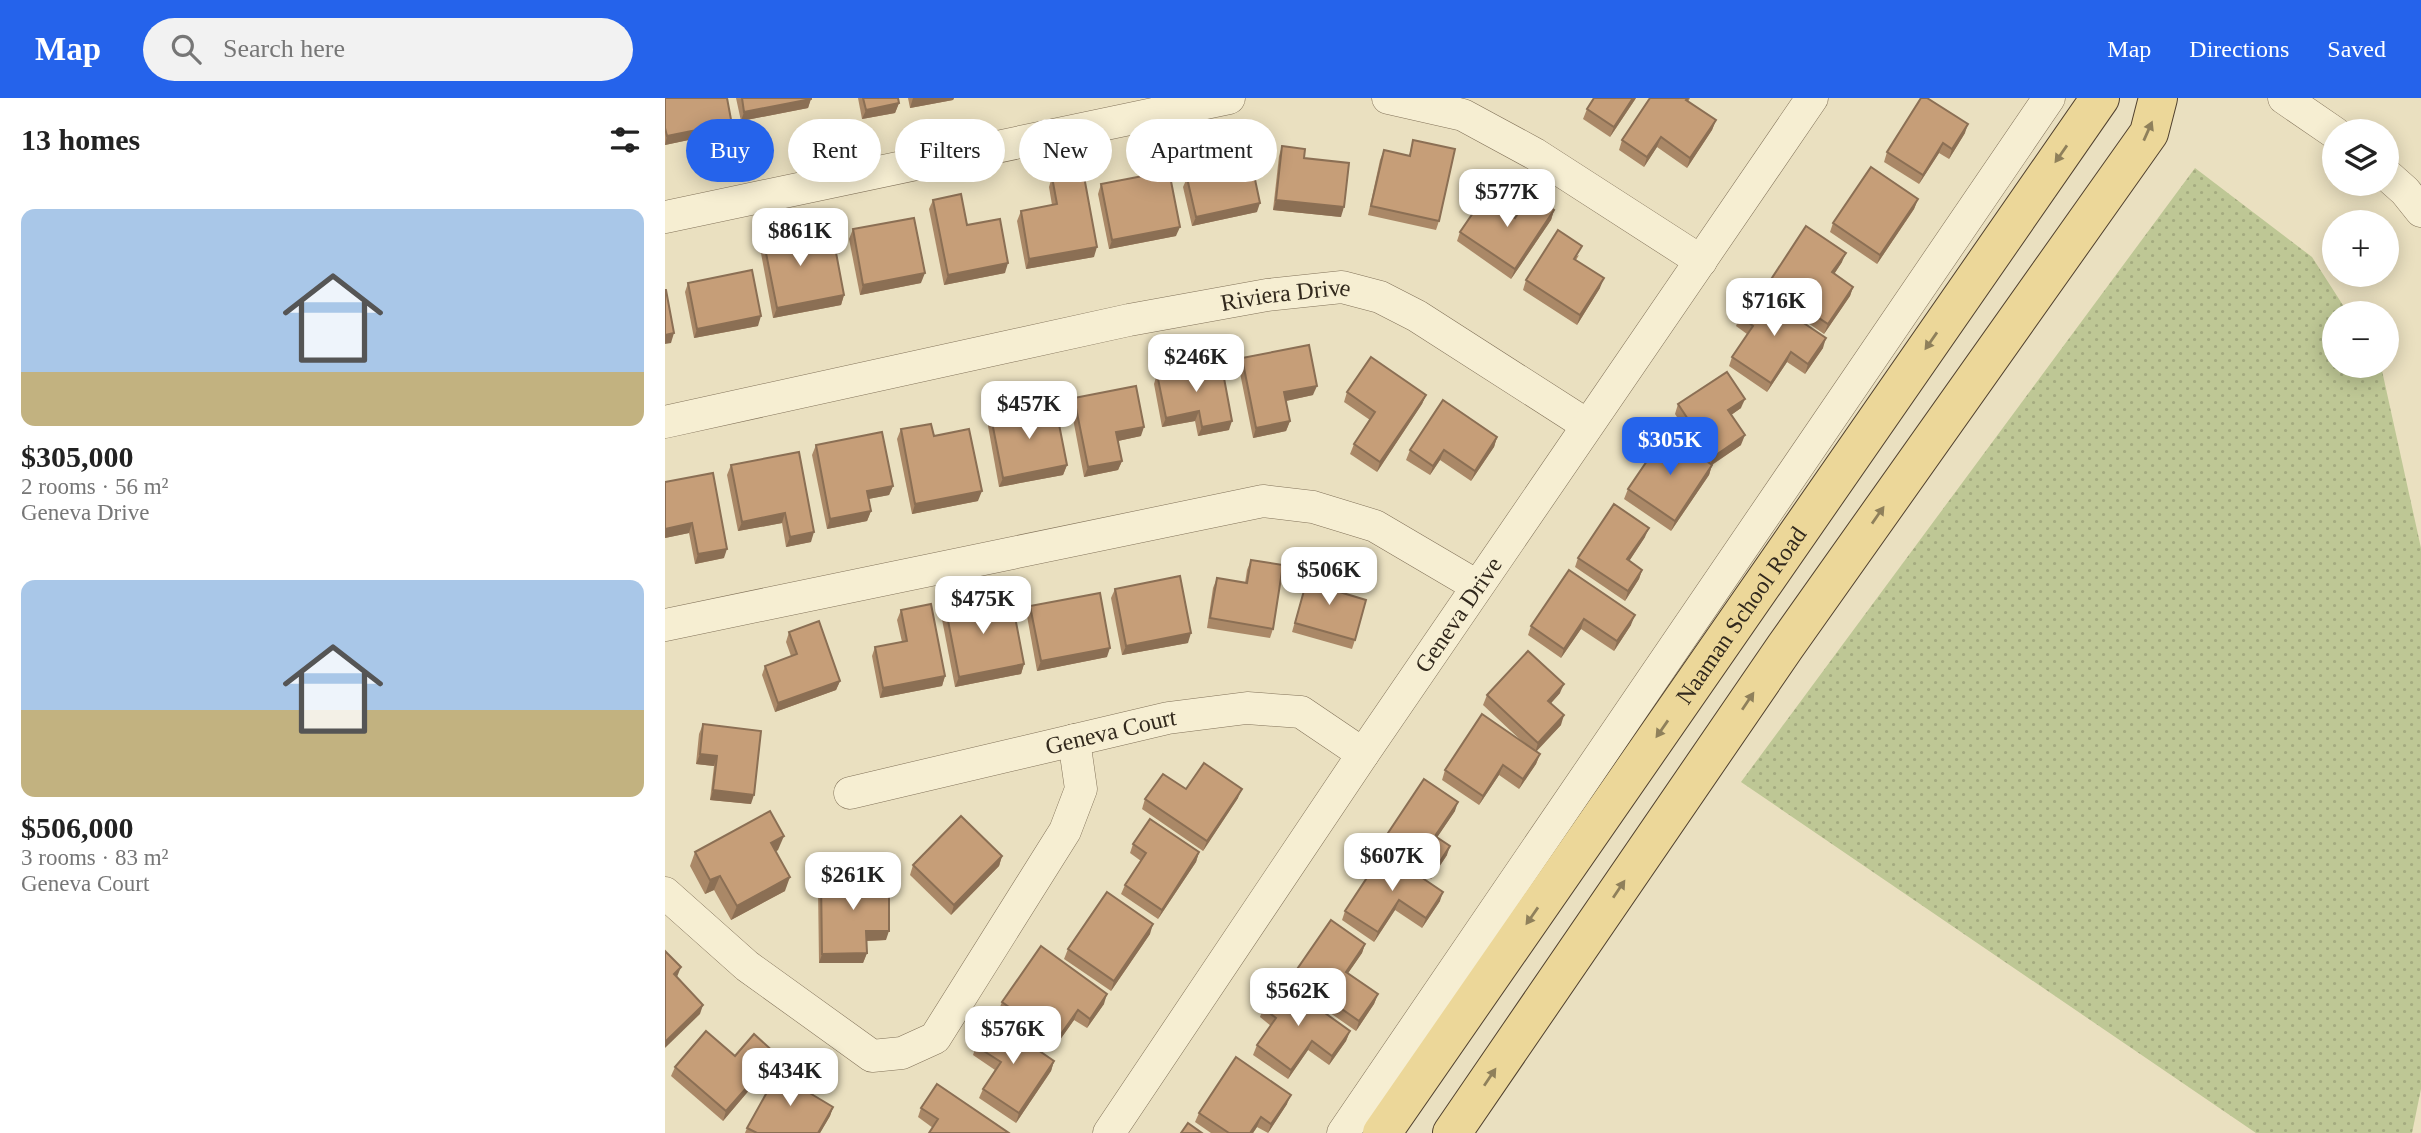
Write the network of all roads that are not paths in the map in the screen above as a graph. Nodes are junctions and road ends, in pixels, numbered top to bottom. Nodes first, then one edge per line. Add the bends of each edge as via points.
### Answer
1 (1229, 98) edge
2 (1388, 98) edge
3 (1812, 98) edge
4 (2049, 98) edge
5 (2100, 98) edge
6 (2158, 98) edge
7 (2284, 98) edge
8 (2322, 124) edge
9 (2399, 186) edge
10 (2421, 211) edge
11 (665, 217) edge
12 (1701, 261) junction
13 (665, 422) edge
14 (1587, 425) junction
15 (1477, 586) junction
16 (665, 625) edge
17 (1074, 740) junction
18 (1363, 754) junction
19 (850, 793) dead end
20 (665, 893) edge
21 (1109, 1133) edge
22 (1343, 1133) edge
23 (1382, 1133) edge
24 (1452, 1133) edge

1 - 11 street
2 - 12 street via 1463,115 1535,154
3 - 12 street, Geneva Drive
4 - 22 street
5 -> 23 main road, Naaman School Road
24 -> 6 main road via 1784,647 2149,133
7 - 8 street
9 - 10 street
12 - 14 street, Geneva Drive
13 - 14 street, Riviera Drive via 1129,320 1266,295 1342,287 1380,297 1417,316
14 - 15 street, Geneva Drive
15 - 16 street via 1375,526 1313,507 1263,501
15 - 18 street, Geneva Drive
17 - 18 street, Geneva Court via 1168,718 1247,708 1301,712
17 - 19 street, Geneva Court
17 - 20 street via 1081,789 1065,831 935,1038 902,1053 872,1056 747,966
18 - 21 street, Geneva Drive

